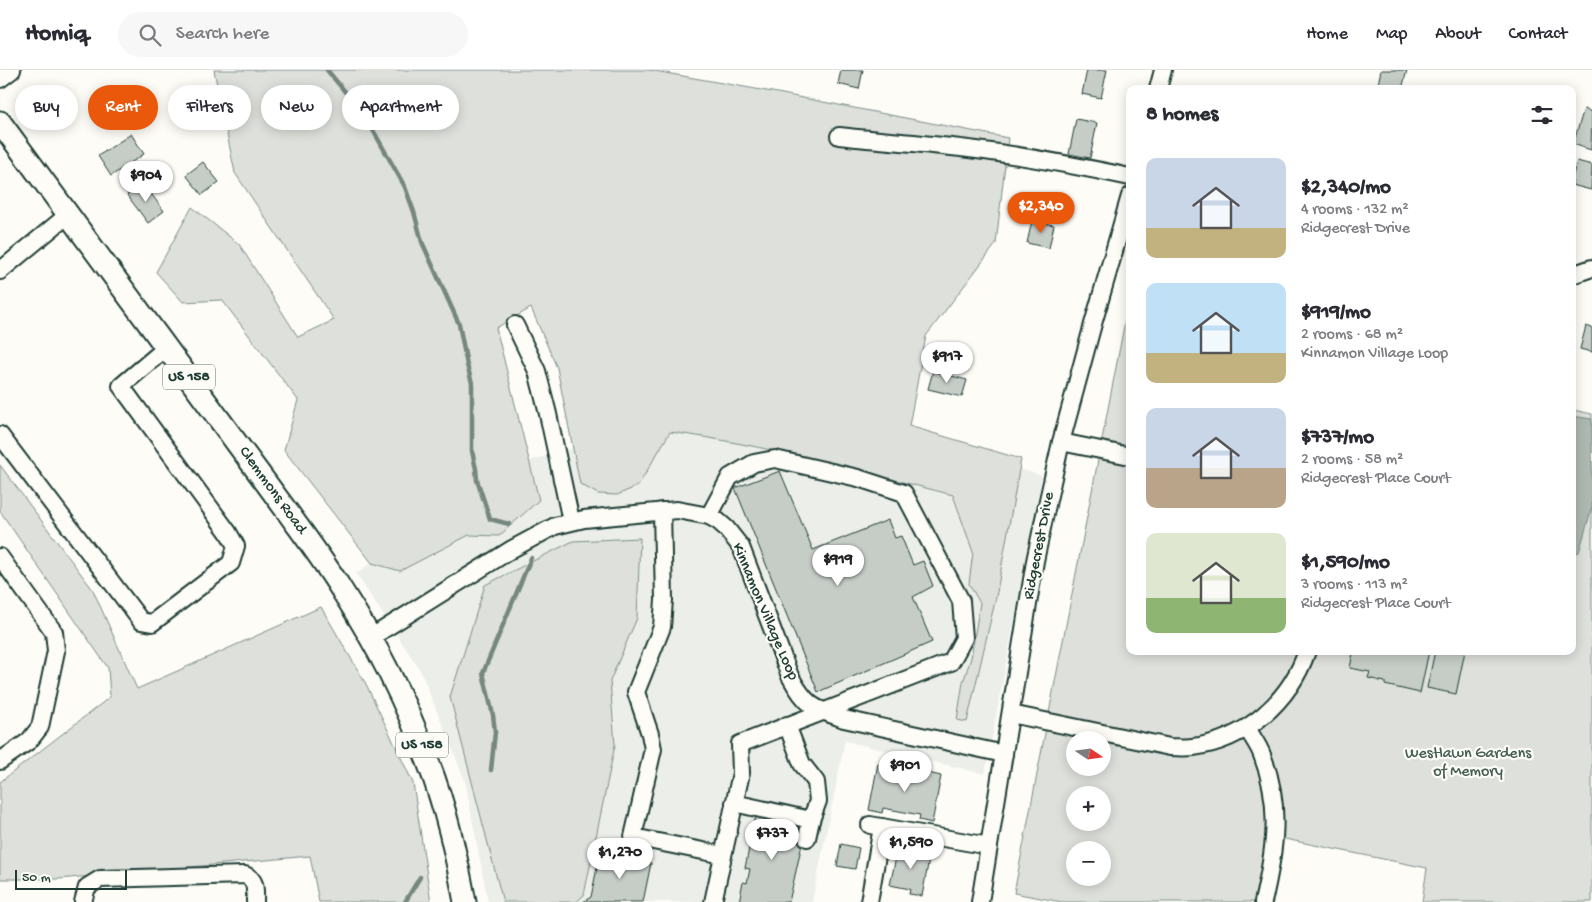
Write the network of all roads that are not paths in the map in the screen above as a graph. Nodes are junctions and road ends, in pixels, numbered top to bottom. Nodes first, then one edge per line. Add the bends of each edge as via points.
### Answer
1 (12, 70) edge
2 (1163, 70) edge
3 (0, 80) edge
4 (1159, 85) edge
5 (0, 122) edge
6 (839, 136) dead end
7 (1126, 176) edge
8 (1126, 210) edge
9 (68, 214) junction
10 (1592, 268) edge
11 (0, 271) edge
12 (1576, 274) edge
13 (515, 325) dead end
14 (167, 347) junction
15 (0, 435) edge
16 (1061, 442) junction
17 (1126, 455) edge
18 (662, 511) junction
19 (709, 516) junction
20 (571, 521) junction
21 (0, 558) edge
22 (370, 638) junction
23 (1305, 655) edge
24 (824, 712) junction
25 (1011, 714) junction
26 (787, 726) junction
27 (1247, 728) junction
28 (1004, 754) junction
29 (0, 761) edge
30 (734, 803) junction
31 (811, 820) junction
32 (807, 838) dead end
33 (989, 846) junction
34 (723, 855) junction
35 (82, 902) edge
36 (255, 902) edge
37 (465, 902) edge
38 (713, 902) edge
39 (869, 902) edge
40 (980, 902) edge
41 (1263, 902) edge

1 - 3 street
2 - 4 street
5 - 9 main road, Clemmons Road / US 158
6 - 7 street via 1013,155
8 - 16 street, Ridgecrest Drive
9 - 11 street
9 - 14 main road, Clemmons Road / US 158
10 - 12 street
13 - 20 street via 537,371
14 - 15 street via 121,386 236,546 231,563 152,622 141,621
14 - 22 main road, Clemmons Road / US 158 via 328,569
16 - 17 street
16 - 25 street, Ridgecrest Drive via 1035,561
18 - 19 street, Kinnamon Village Loop via 691,511
18 - 20 street, Kinnamon Village Loop
18 - 34 street via 662,627 636,692 653,750 633,837
19 - 24 street, Kinnamon Village Loop via 726,528 741,547 790,676 807,703
19 - 24 street via 730,477 754,463 775,459 904,492 961,601 964,638 951,662
20 - 22 street, Kinnamon Village Loop via 540,532
21 - 29 street via 54,632 56,651 40,727 29,741
22 - 37 main road, Clemmons Road / US 158 via 401,698 429,764 450,829
23 - 27 street via 1288,689 1269,711
24 - 26 street
24 - 28 street, Kinnamon Village Loop
25 - 27 street via 1170,747 1207,744
25 - 28 street, Ridgecrest Drive
26 - 30 street via 740,744 741,773
26 - 31 street via 802,764 816,782 818,801
27 - 41 street via 1262,753 1271,779 1274,802 1274,849
28 - 33 street, Ridgecrest Drive
30 - 31 street
30 - 34 street
31 - 32 street
33 - 39 street via 876,826
33 - 40 street, Ridgecrest Drive
34 - 38 street
35 - 36 street via 87,887 100,879 245,875 254,883

